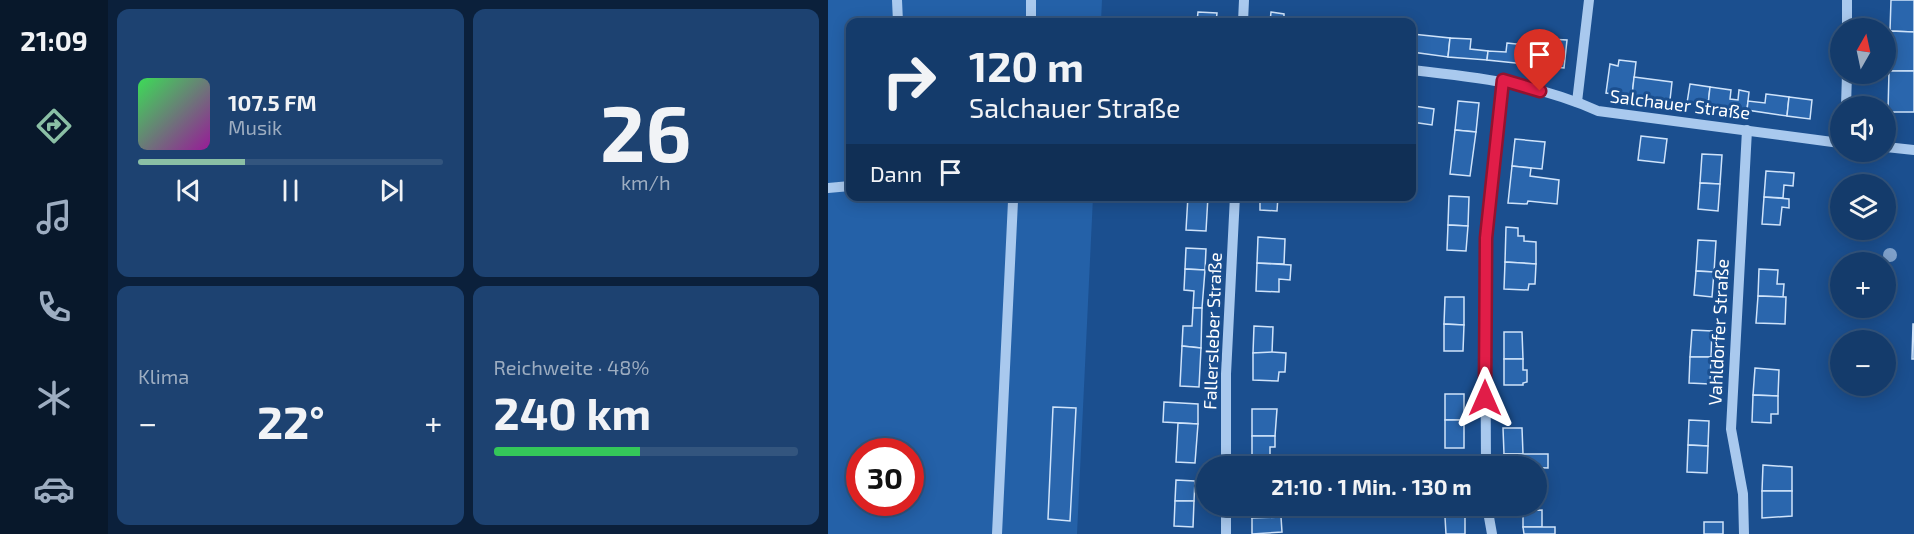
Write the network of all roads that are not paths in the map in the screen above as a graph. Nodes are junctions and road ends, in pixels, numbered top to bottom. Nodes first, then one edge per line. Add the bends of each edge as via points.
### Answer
1 (897, 0) edge
2 (1031, 0) edge
3 (1244, 0) edge
4 (1589, 0) edge
5 (1847, 0) edge
6 (898, 18) edge
7 (1030, 18) edge
8 (1243, 18) edge
9 (1847, 18) edge
10 (1416, 70) edge
11 (1503, 80) junction
12 (1577, 102) junction
13 (1747, 130) junction
14 (1830, 142) edge
15 (1896, 148) edge
16 (1914, 150) edge
17 (846, 186) edge
18 (828, 188) edge
19 (1013, 201) edge
20 (1235, 201) edge
21 (1226, 456) edge
22 (1486, 456) edge
23 (1226, 516) edge
24 (1489, 516) edge
25 (997, 534) edge
26 (1226, 534) edge
27 (1492, 534) edge
28 (1744, 534) edge

1 - 6 street
2 - 7 street
3 - 8 street
4 - 12 street
5 - 9 street
10 - 11 street, Salchauer Straße
11 - 12 street, Salchauer Straße
11 - 22 street via 1485,261
12 - 13 street, Salchauer Straße via 1598,111
13 - 14 street, Salchauer Straße
13 - 28 street, Vahldorfer Straße via 1731,429 1743,494
15 - 16 street
17 - 18 street
19 - 25 street
20 - 21 street, Fallersleber Straße
23 - 26 street
24 - 27 street

